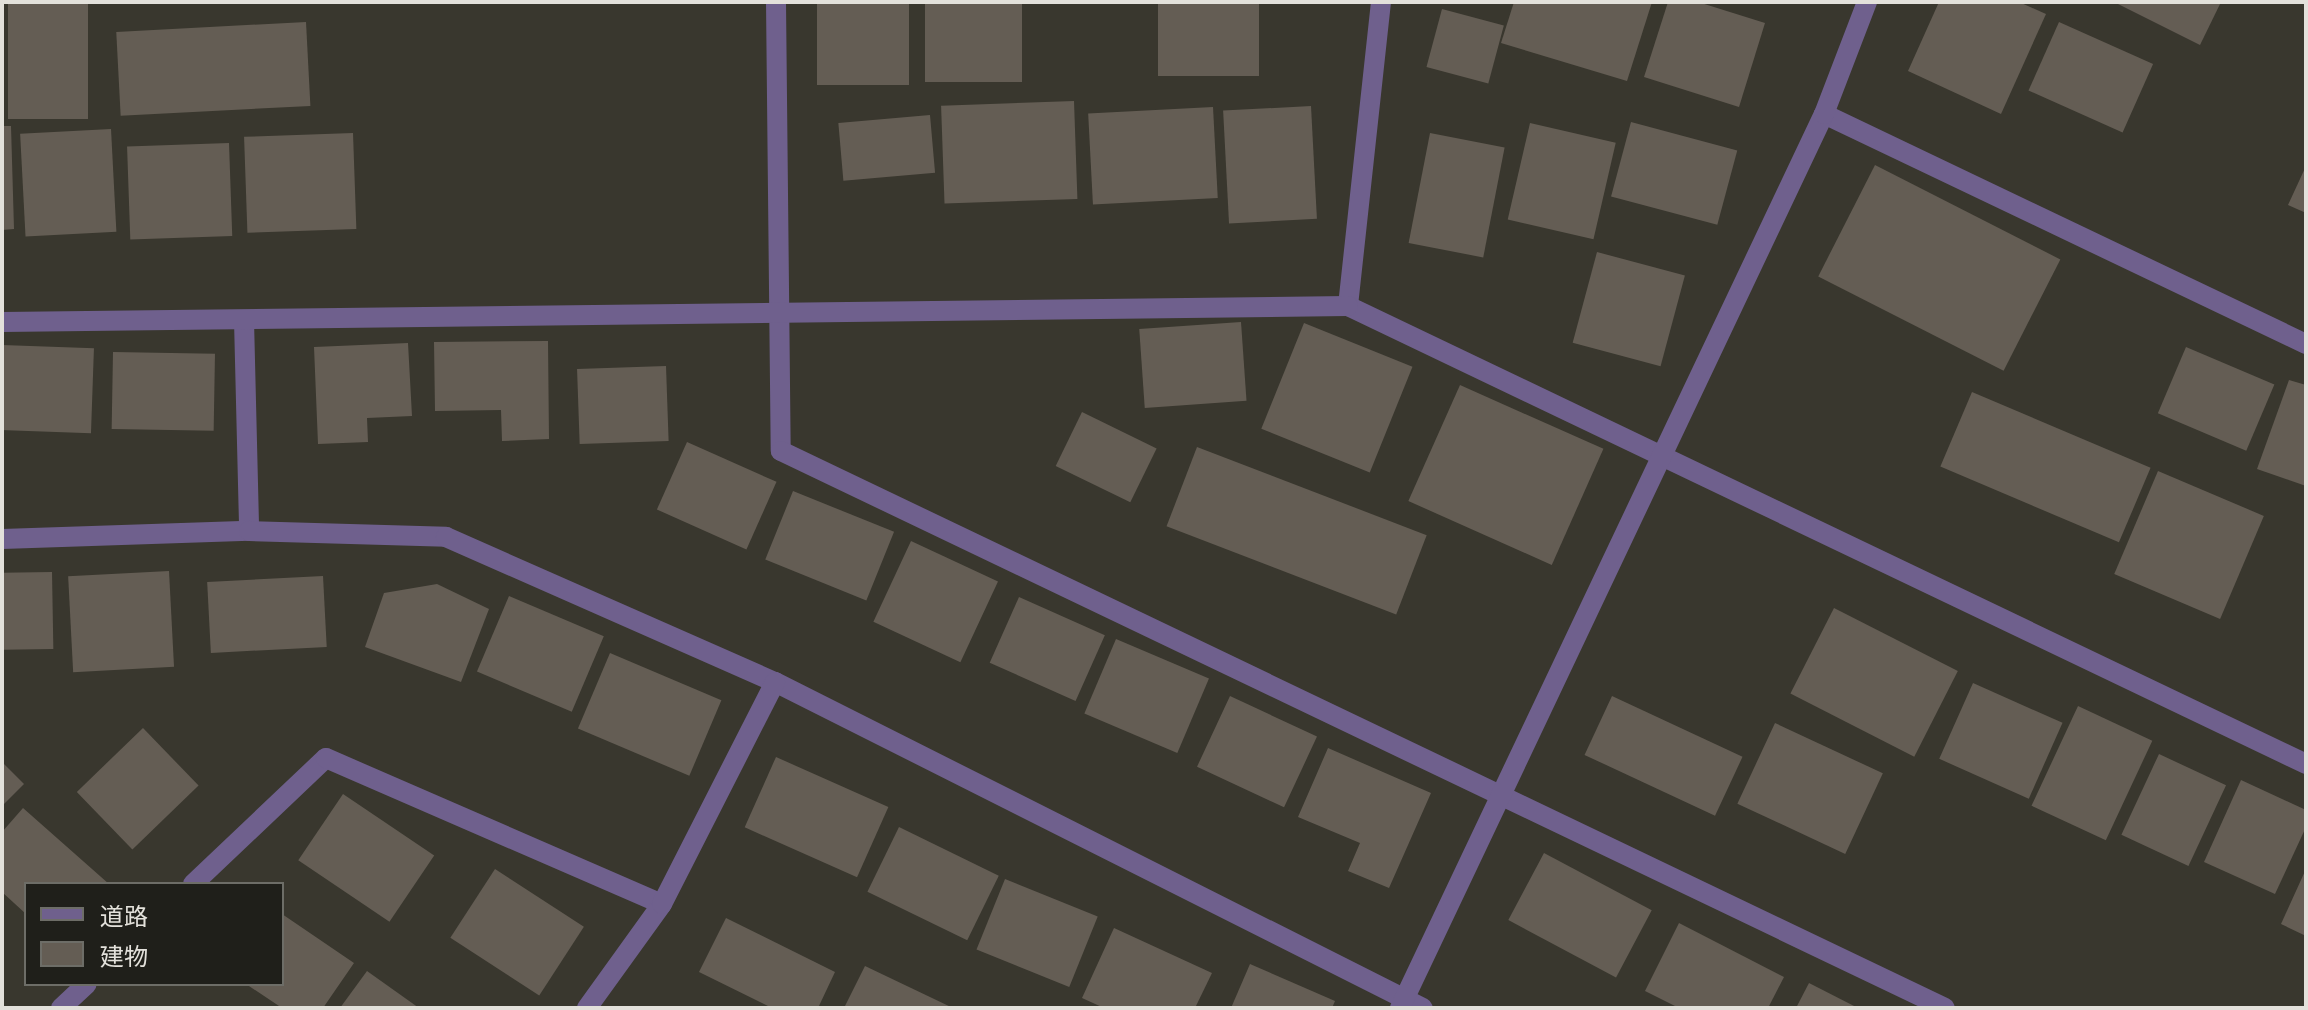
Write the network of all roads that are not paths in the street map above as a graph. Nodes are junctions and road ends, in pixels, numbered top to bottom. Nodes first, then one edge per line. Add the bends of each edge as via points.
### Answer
1 (776, 2) edge
2 (1381, 2) edge
3 (1867, 2) edge
4 (1824, 114) junction
5 (1348, 306) junction
6 (777, 312) junction
7 (244, 320) junction
8 (2, 322) edge
9 (2306, 344) edge
10 (1663, 460) junction
11 (249, 531) junction
12 (2, 539) edge
13 (775, 682) junction
14 (2306, 764) edge
15 (1495, 799) junction
16 (195, 882) edge
17 (662, 904) junction
18 (85, 986) edge
19 (1409, 1005) edge
20 (61, 1008) edge
21 (587, 1008) edge
22 (1945, 1008) edge

1 - 6 street
2 - 5 street
3 - 4 street
4 - 9 street
4 - 10 street
5 - 6 street
5 - 10 street
6 - 7 street
6 - 15 street via 781,451
7 - 8 street
7 - 11 street
10 - 14 street
10 - 15 street
11 - 12 street
11 - 13 street via 446,537
13 - 17 street
13 - 19 street
15 - 19 street
15 - 22 street
16 - 17 street via 326,758
17 - 21 street
18 - 20 street

